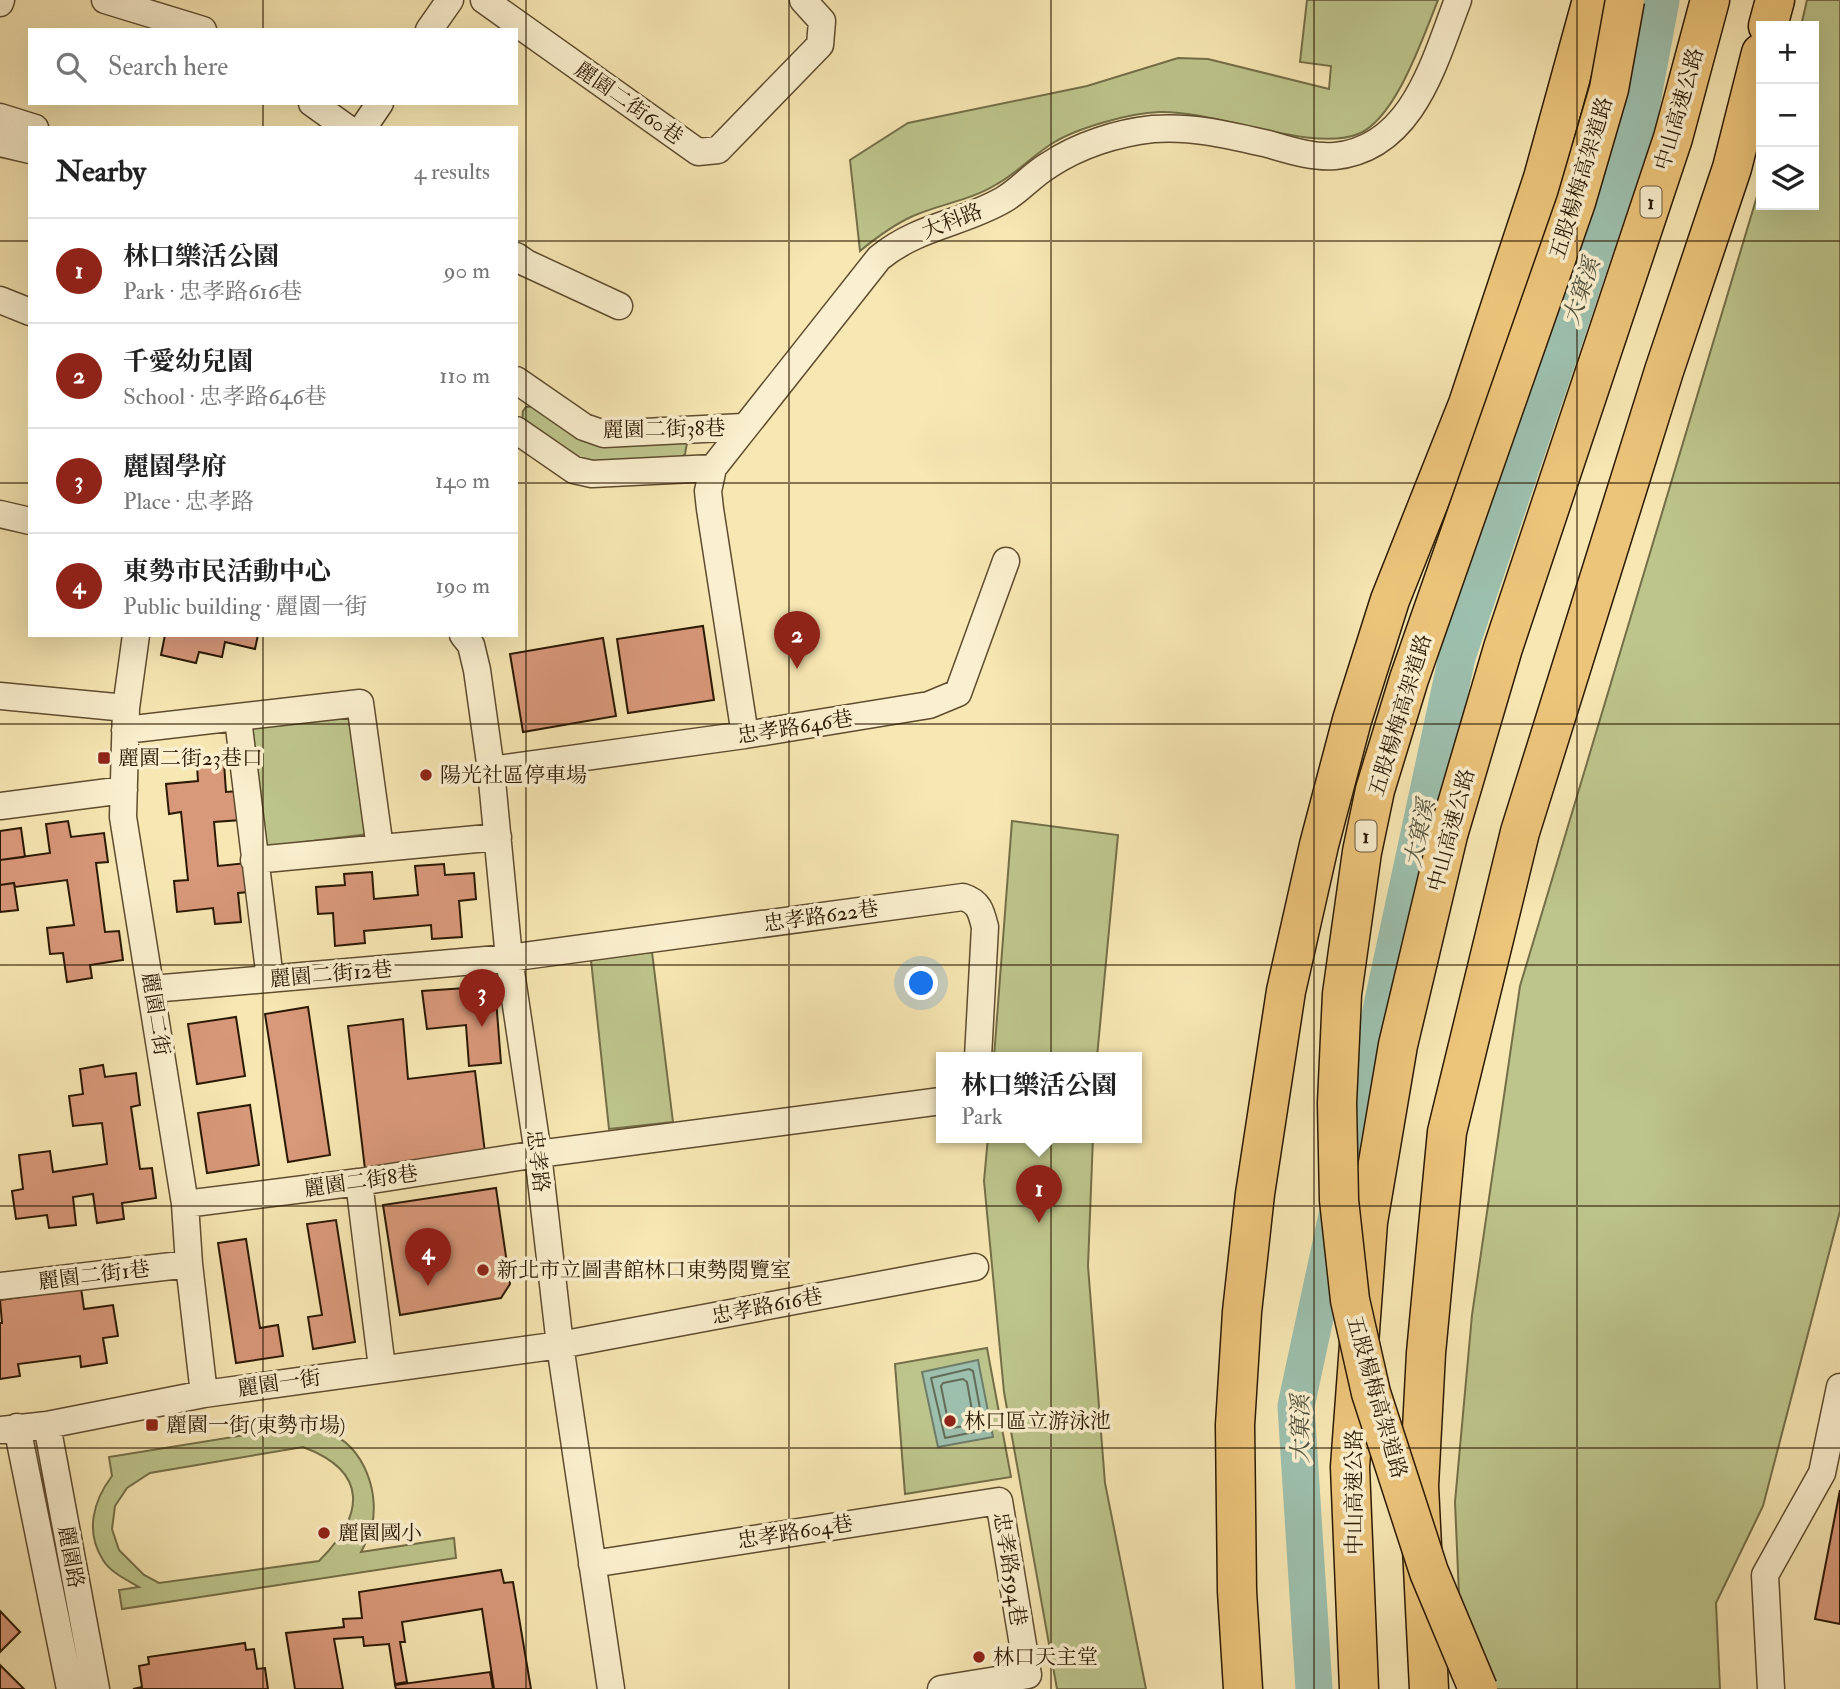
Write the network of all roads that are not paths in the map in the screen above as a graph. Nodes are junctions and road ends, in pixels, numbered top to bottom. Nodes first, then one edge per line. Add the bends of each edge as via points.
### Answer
1 (105, 0) edge
2 (450, 0) edge
3 (484, 0) edge
4 (803, 0) edge
5 (1458, 0) edge
6 (1592, 0) edge
7 (1625, 0) edge
8 (1710, 0) edge
9 (1775, 0) edge
10 (1769, 21) edge
11 (196, 28) edge
12 (430, 28) edge
13 (1756, 74) edge
14 (315, 105) edge
15 (379, 105) edge
16 (0, 117) edge
17 (29, 126) edge
18 (344, 126) edge
19 (364, 126) edge
20 (0, 143) edge
21 (28, 150) edge
22 (518, 258) edge
23 (0, 300) edge
24 (619, 306) dead end
25 (28, 311) edge
26 (519, 387) edge
27 (743, 427) junction
28 (518, 431) edge
29 (713, 468) junction
30 (0, 514) edge
31 (28, 521) edge
32 (1006, 561) dead end
33 (135, 637) edge
34 (465, 637) edge
35 (0, 696) edge
36 (126, 719) junction
37 (239, 719) junction
38 (745, 735) junction
39 (491, 770) junction
40 (124, 790) junction
41 (0, 806) edge
42 (498, 837) junction
43 (380, 848) junction
44 (254, 860) junction
45 (509, 958) junction
46 (270, 979) junction
47 (152, 989) junction
48 (978, 1052) edge
49 (936, 1102) edge
50 (538, 1154) junction
51 (359, 1182) junction
52 (185, 1205) junction
53 (188, 1264) junction
54 (975, 1267) dead end
55 (0, 1286) edge
56 (560, 1345) junction
57 (383, 1368) junction
58 (1840, 1387) edge
59 (204, 1394) junction
60 (47, 1425) junction
61 (9, 1429) edge
62 (999, 1501) joint
63 (592, 1564) junction
64 (70, 1689) edge
65 (96, 1689) edge
66 (611, 1689) edge
67 (941, 1689) edge
68 (1243, 1689) edge
69 (1359, 1689) edge
70 (1429, 1689) edge
71 (1478, 1689) edge
72 (1771, 1689) edge

1 - 11 street
2 - 12 street
3 - 4 street, 麗園二街60巷 via 698,152 718,150 820,45 822,21
5 - 27 street, 大科路 via 1426,82 1408,114 1386,137 1362,151 1333,156 1187,128 1151,130 1081,148 1048,165 1004,200 897,243 879,258
6 - 68 highway, 五股楊梅高架道路 / 1 via 1543,178 1477,379 1390,600 1352,720 1286,991 1254,1207 1235,1425
7 - 71 highway, 五股楊梅高架道路 / 1, bridge via 1609,89 1576,202 1413,666 1375,790 1342,994 1339,1200 1350,1300 1371,1393 1400,1482 1430,1572
8 - 69 highway, 中山高速公路 / 1 via 1673,138 1495,674 1448,835 1398,1045 1368,1222 1350,1467
9 - 10 highway
13 - 70 highway via 1732,169 1520,832 1447,1132 1426,1353 1419,1486
14 - 18 street
15 - 19 street
16 - 17 street
20 - 21 street
22 - 24 street
23 - 25 street
26 - 27 street, 麗園二街38巷 via 584,427 604,434
27 - 29 street, 大科路
28 - 29 street, 麗園二街38巷 via 574,470 592,474
29 - 38 street, 大科路 via 710,509
30 - 31 street
32 - 38 street, 忠孝路646巷 via 958,693 929,705
33 - 36 street, 麗園二街
34 - 39 street, 忠孝路 via 477,670
35 - 36 street
36 - 37 street
36 - 40 street, 麗園二街
37 - 43 street via 360,704
37 - 44 street
38 - 39 street, 忠孝路646巷
39 - 42 street, 忠孝路
40 - 41 street
40 - 47 street, 麗園二街 via 123,817
42 - 43 street
42 - 45 street, 忠孝路
43 - 44 street
44 - 46 street
45 - 46 street, 麗園二街12巷
45 - 48 street, 忠孝路622巷 via 963,897 975,901 985,927
45 - 50 street, 忠孝路
46 - 47 street, 麗園二街12巷
47 - 52 street, 麗園二街
49 - 50 street
50 - 51 street, 麗園二街8巷
50 - 56 street, 忠孝路
51 - 52 street, 麗園二街8巷
51 - 57 street
52 - 53 street, 麗園二街
53 - 55 street, 麗園二街1巷
53 - 59 street, 麗園二街
54 - 56 street, 忠孝路616巷
56 - 57 street, 麗園一街
56 - 63 street, 忠孝路
57 - 59 street, 麗園一街
58 - 72 street via 1822,1473 1765,1575
59 - 60 street, 麗園一街
60 - 61 street, 麗園一街
60 - 65 street, 麗園路
61 - 64 street, 麗園路
62 - 63 street, 忠孝路604巷
62 - 67 street, 忠孝路594巷 via 1028,1675
63 - 66 street, 忠孝路

